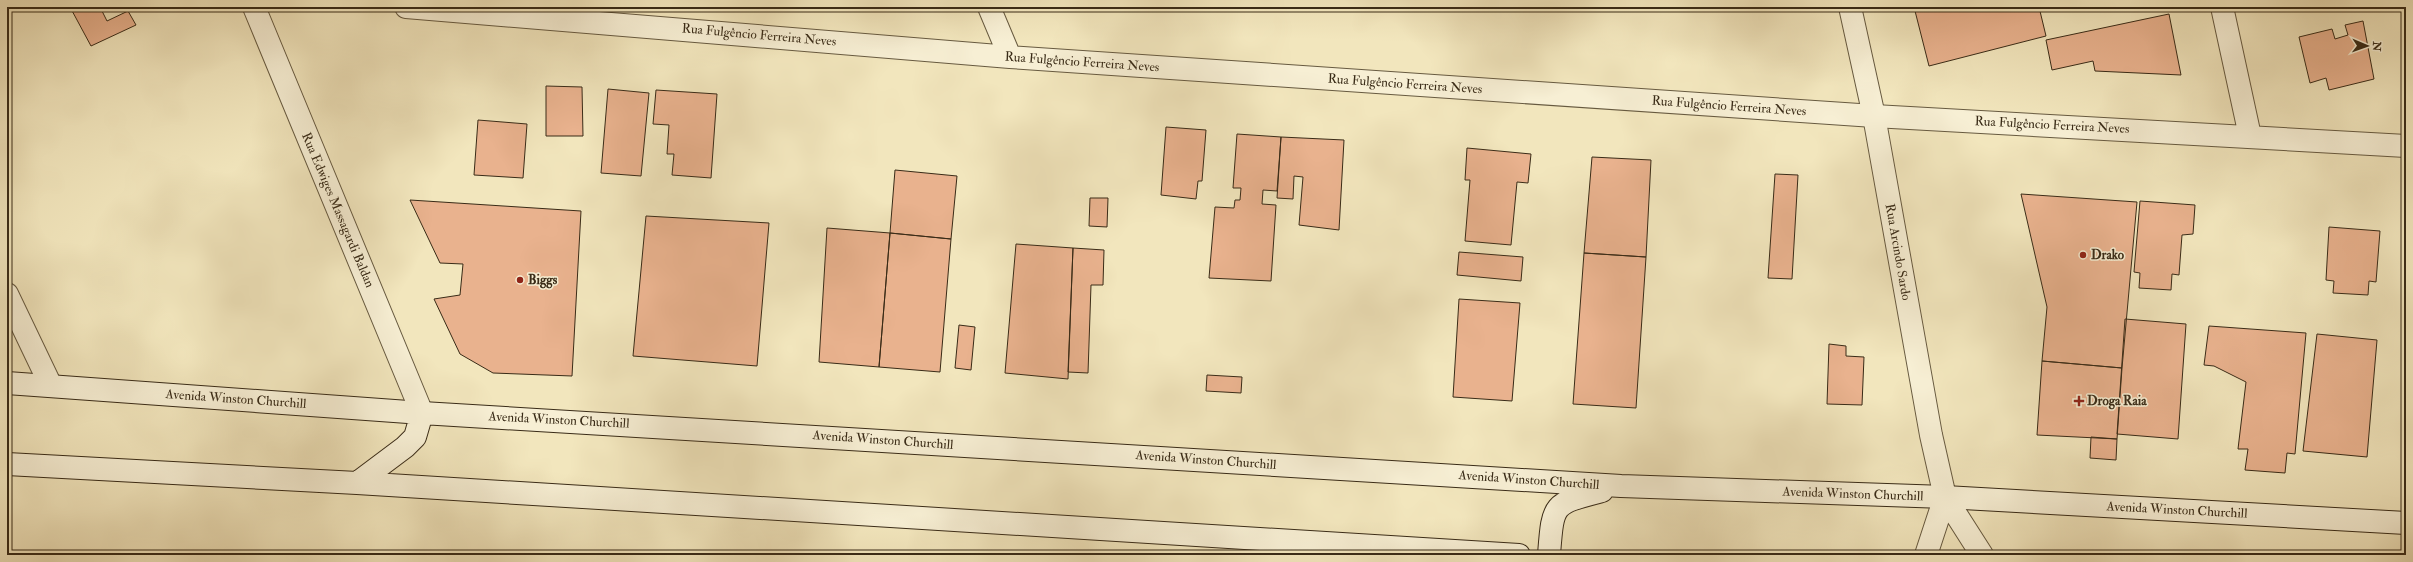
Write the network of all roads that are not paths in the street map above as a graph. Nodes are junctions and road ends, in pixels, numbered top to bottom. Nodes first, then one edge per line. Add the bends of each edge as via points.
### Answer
1 (254, 7) edge
2 (406, 7) edge
3 (989, 7) edge
4 (1850, 7) edge
5 (2222, 7) edge
6 (626, 16) edge
7 (1010, 57) junction
8 (1874, 116) junction
9 (2250, 136) junction
10 (2406, 146) edge
11 (7, 294) edge
12 (7, 383) edge
13 (51, 386) junction
14 (422, 413) junction
15 (7, 464) edge
16 (357, 482) junction
17 (1621, 486) junction
18 (1945, 497) junction
19 (2406, 523) edge
20 (1519, 555) edge
21 (1549, 555) edge
22 (1926, 555) edge
23 (1982, 555) edge

1 - 14 main road, Rua Edwiges Massagardi Baldan
2 - 6 main road, Rua Fulgêncio Ferreira Neves
3 - 7 main road
4 - 8 main road, Rua Arcindo Sardo
5 - 9 main road
6 - 7 main road, Rua Fulgêncio Ferreira Neves
7 - 8 main road, Rua Fulgêncio Ferreira Neves
8 - 9 main road, Rua Fulgêncio Ferreira Neves
8 - 18 main road, Rua Arcindo Sardo via 1931,435
9 - 10 main road, Rua Fulgêncio Ferreira Neves
11 - 13 main road
12 - 13 main road, Avenida Winston Churchill
13 - 14 main road, Avenida Winston Churchill
14 - 16 main road via 415,437
14 - 17 main road, Avenida Winston Churchill
15 - 16 main road
16 - 20 main road
17 - 18 main road, Avenida Winston Churchill
17 - 21 main road via 1565,500 1555,511
18 - 19 main road, Avenida Winston Churchill
18 - 22 main road
18 - 23 main road

